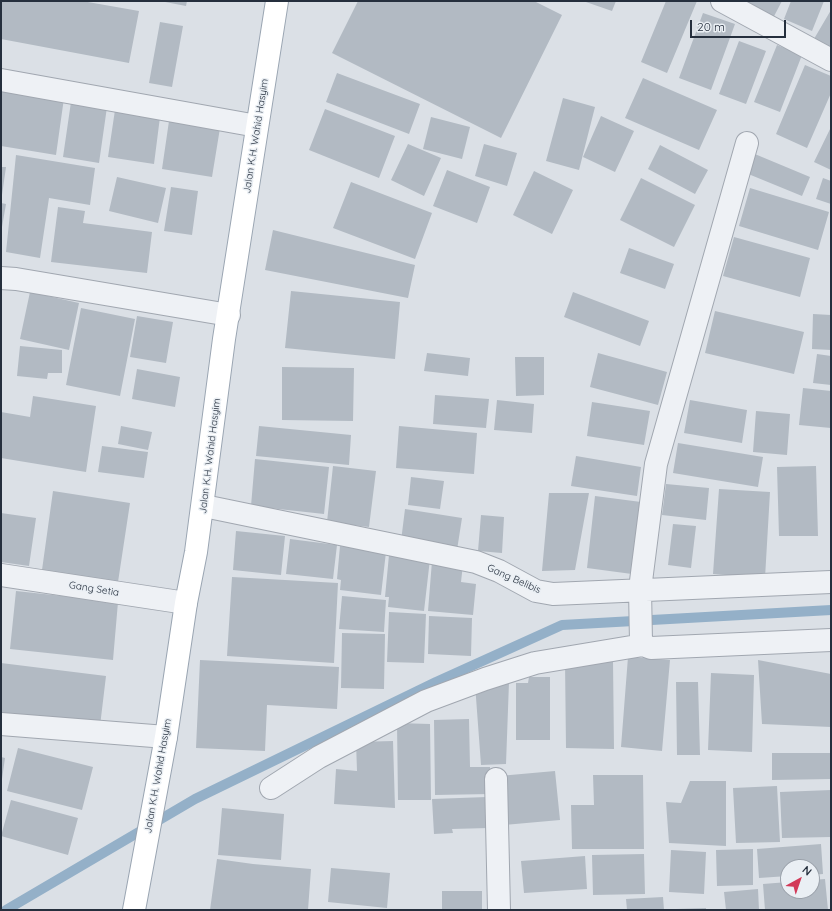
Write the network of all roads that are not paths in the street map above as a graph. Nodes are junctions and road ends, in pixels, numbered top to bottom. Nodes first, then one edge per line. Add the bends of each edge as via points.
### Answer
1 (277, 1) edge
2 (722, 1) edge
3 (831, 60) edge
4 (1, 80) edge
5 (257, 126) junction
6 (747, 142) dead end
7 (1, 278) edge
8 (228, 315) junction
9 (204, 506) junction
10 (1, 575) edge
11 (831, 582) edge
12 (640, 596) junction
13 (186, 603) junction
14 (831, 640) edge
15 (642, 644) junction
16 (1, 724) edge
17 (165, 744) junction
18 (496, 779) dead end
19 (271, 788) dead end
20 (135, 902) edge
21 (499, 910) edge

1 - 5 main road, Jalan K.H. Wahid Hasyim
2 - 3 street
4 - 5 street
5 - 8 main road, Jalan K.H. Wahid Hasyim
6 - 12 street via 656,464
7 - 8 street
8 - 9 main road, Jalan K.H. Wahid Hasyim
9 - 12 street, Gang Belibis via 476,562 541,592
9 - 13 main road, Jalan K.H. Wahid Hasyim
10 - 13 street, Gang Setia
11 - 12 street, Gang Belibis via 678,589
12 - 15 street
13 - 17 main road, Jalan K.H. Wahid Hasyim
14 - 15 street via 651,648
15 - 19 street via 535,664 426,701 319,757
16 - 17 street
17 - 20 main road, Jalan K.H. Wahid Hasyim
18 - 21 street

